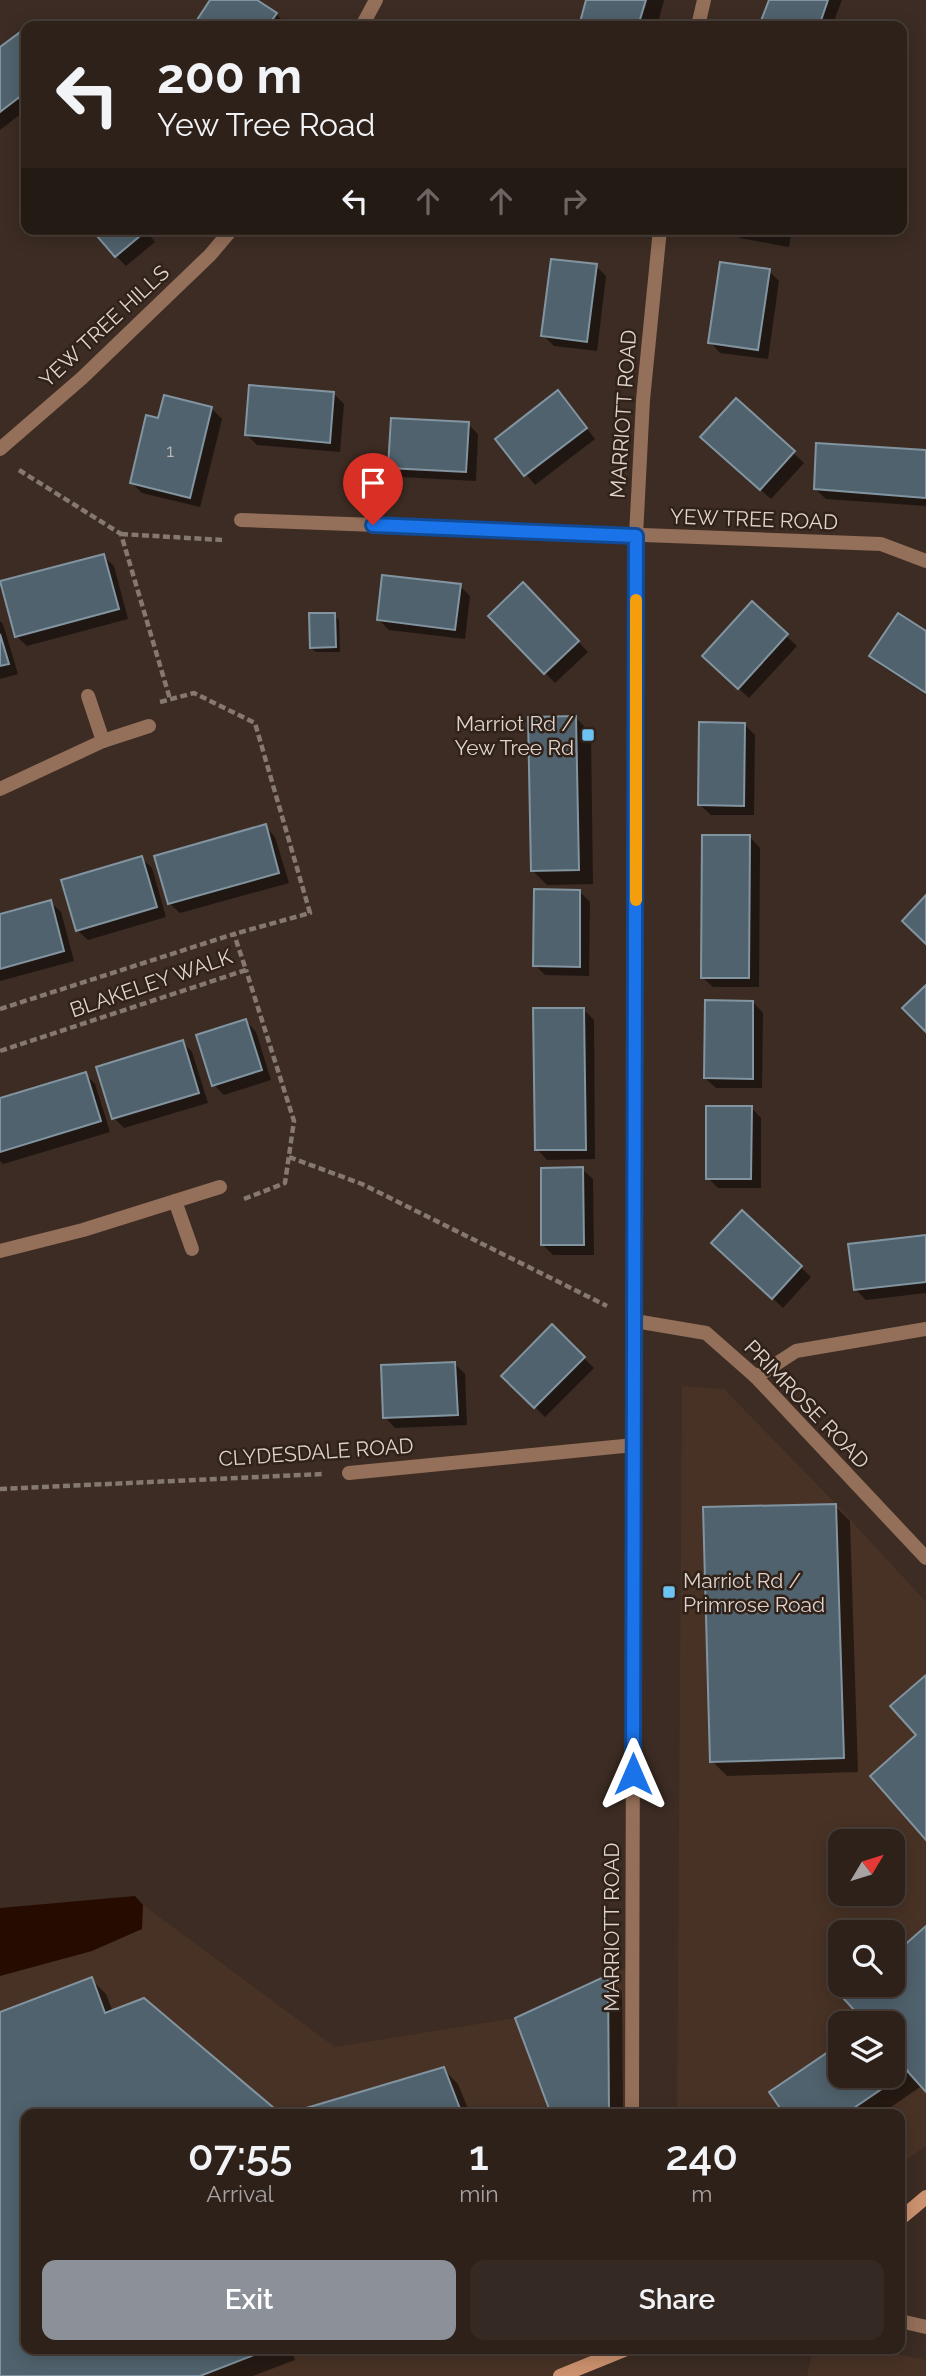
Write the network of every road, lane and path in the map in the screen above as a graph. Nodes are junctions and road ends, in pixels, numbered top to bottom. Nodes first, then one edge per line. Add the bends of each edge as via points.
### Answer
1 (376, 0) edge
2 (704, 0) edge
3 (365, 21) edge
4 (699, 21) edge
5 (227, 235) edge
6 (659, 235) edge
7 (0, 449) edge
8 (11, 465) dead end
9 (241, 520) joint
10 (121, 534) junction
11 (636, 536) junction
12 (926, 561) edge
13 (88, 696) dead end
14 (170, 699) junction
15 (158, 703) dead end
16 (149, 726) dead end
17 (103, 741) junction
18 (0, 789) edge
19 (234, 934) junction
20 (246, 970) junction
21 (0, 1009) edge
22 (0, 1051) edge
23 (289, 1157) junction
24 (220, 1186) joint
25 (175, 1200) junction
26 (192, 1249) dead end
27 (0, 1251) edge
28 (635, 1321) junction
29 (926, 1329) edge
30 (756, 1377) junction
31 (634, 1445) junction
32 (349, 1473) joint
33 (0, 1489) edge
34 (926, 1558) edge
35 (632, 2109) edge
36 (926, 2197) edge
37 (905, 2215) edge
38 (905, 2322) edge
39 (926, 2327) edge
40 (614, 2354) edge
41 (560, 2376) edge

1 - 3 street
2 - 4 street
5 - 7 street, YEW TREE HILLS via 82,378
6 - 11 street, MARRIOTT ROAD via 643,400
8 - 10 path
9 - 10 path via 227,541
9 - 11 street, YEW TREE ROAD
10 - 14 path
11 - 12 street, YEW TREE ROAD via 881,544
11 - 28 street, MARRIOTT ROAD
13 - 17 street
14 - 15 path
14 - 19 path via 194,693 255,723 310,913
16 - 17 street
17 - 18 street
19 - 20 path, BLAKELEY WALK
19 - 21 path, BLAKELEY WALK
20 - 22 path, BLAKELEY WALK
20 - 23 path via 294,1121
23 - 24 path via 285,1183 231,1203
23 - 28 path via 362,1184
24 - 25 street
25 - 26 street
25 - 27 street
28 - 30 street, PRIMROSE ROAD via 706,1333
28 - 31 street, MARRIOTT ROAD
29 - 30 street via 796,1351
30 - 34 street, PRIMROSE ROAD
31 - 32 street, CLYDESDALE ROAD
31 - 35 street, MARRIOTT ROAD
32 - 33 path, CLYDESDALE ROAD
36 - 37 main road
38 - 39 street
40 - 41 main road

